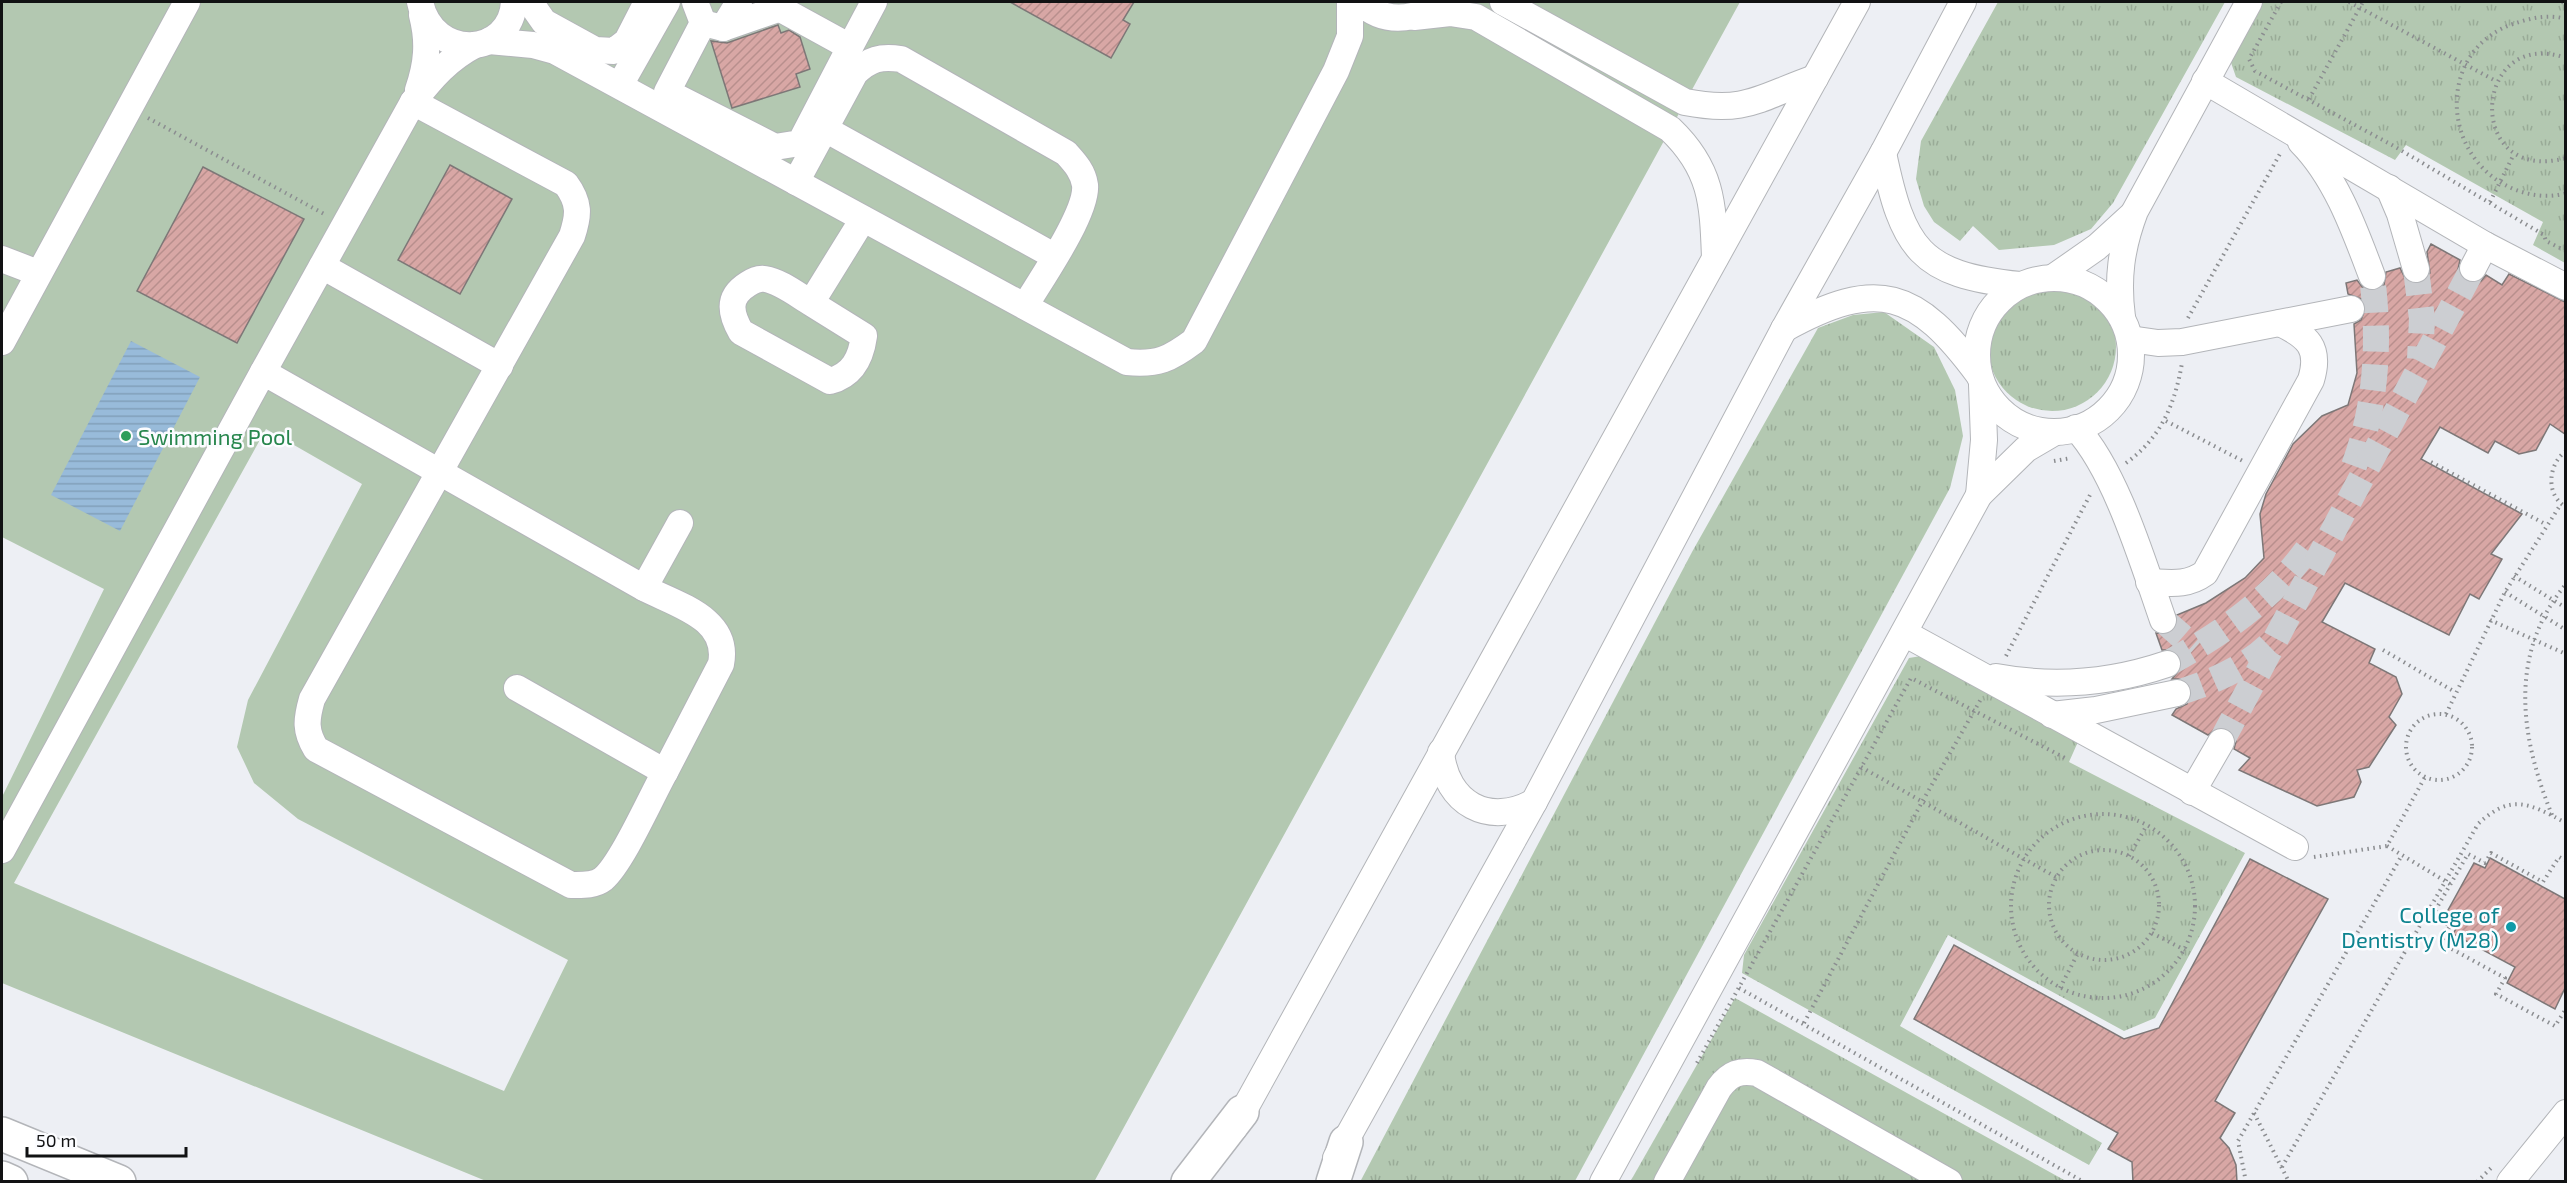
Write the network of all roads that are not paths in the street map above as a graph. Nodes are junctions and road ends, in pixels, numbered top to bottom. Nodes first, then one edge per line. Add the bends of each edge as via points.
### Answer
1 (187, 2) edge
2 (516, 2) edge
3 (530, 2) edge
4 (648, 2) edge
5 (667, 2) edge
6 (739, 2) edge
7 (873, 2) edge
8 (1350, 2) edge
9 (1360, 2) edge
10 (1442, 2) edge
11 (1503, 2) edge
12 (1857, 2) edge
13 (1963, 2) edge
14 (2248, 2) edge
15 (775, 5) edge
16 (419, 6) edge
17 (707, 18) edge
18 (1409, 18) junction
19 (482, 43) junction
20 (850, 46) junction
21 (555, 51) junction
22 (1336, 71) junction
23 (1815, 78) junction
24 (2205, 81) junction
25 (620, 86) junction
26 (413, 102) junction
27 (825, 129) junction
28 (2280, 136) junction
29 (1883, 153) junction
30 (796, 182) junction
31 (2389, 188) junction
32 (2135, 211) junction
33 (863, 219) junction
34 (2485, 245) junction
35 (1054, 256) junction
36 (1715, 258) junction
37 (2, 259) edge
38 (322, 266) junction
39 (2473, 268) tunnel mouth
40 (2416, 269) tunnel mouth
41 (38, 273) junction
42 (2372, 276) tunnel mouth
43 (2054, 277) junction
44 (2020, 285) junction
45 (2565, 287) edge
46 (811, 303) junction
47 (1025, 306) junction
48 (2351, 309) dead end
49 (2280, 323) junction
50 (2126, 328) junction
51 (1784, 329) junction
52 (2, 342) edge
53 (500, 366) junction
54 (262, 372) junction
55 (1980, 380) junction
56 (2065, 430) junction
57 (441, 472) junction
58 (1979, 495) junction
59 (680, 523) dead end
60 (2150, 582) junction
61 (644, 588) junction
62 (2163, 620) tunnel mouth
63 (1904, 633) junction
64 (2167, 663) tunnel mouth
65 (1988, 677) junction
66 (518, 688) dead end
67 (2177, 693) tunnel mouth
68 (2052, 715) junction
69 (2221, 742) tunnel mouth
70 (1442, 752) junction
71 (665, 772) junction
72 (2192, 792) junction
73 (1534, 802) junction
74 (2, 846) edge
75 (2295, 847) road end
76 (1242, 1112) junction
77 (2565, 1113) edge
78 (2, 1134) edge
79 (1346, 1142) junction
80 (1920, 1175) edge
81 (2, 1178) edge
82 (11, 1182) edge
83 (118, 1182) edge
84 (1188, 1182) edge
85 (1205, 1182) edge
86 (1322, 1182) edge
87 (1333, 1182) edge
88 (1603, 1182) edge
89 (1667, 1182) edge
90 (1949, 1182) edge
91 (2510, 1182) edge

1 - 41 street
2 - 19 street via 501,32
2 - 21 street via 537,34
3 - 4 street via 544,22 595,50 614,51 627,41
5 - 25 street
6 - 17 street
7 - 20 street
8 - 22 street via 1350,36
9 - 18 street via 1374,12
10 - 18 street
11 - 23 street via 1685,102 1738,107
12 - 23 street
13 - 29 street
14 - 24 street
15 - 17 street
15 - 20 street
16 - 19 street via 431,30 444,40 459,45
16 - 26 street via 428,45 425,71
17 - 20 street via 667,92 775,147 801,143
18 - 22 street via 1378,27 1358,41
18 - 36 street via 1449,13 1476,17 1670,129 1690,148 1710,193
19 - 21 street via 522,43
19 - 26 street via 448,61
21 - 25 street
22 - 47 street via 1194,341 1171,358 1146,364 1127,362
23 - 36 street
24 - 28 street
24 - 32 street
25 - 30 street
26 - 38 street
26 - 53 street via 566,184 576,197 579,214 572,236
27 - 30 street
27 - 35 street
27 - 35 street via 855,74 868,61 883,56 901,59 1066,153 1079,167 1085,185 1082,206
28 - 31 street
28 - 42 street via 2310,152 2346,212
29 - 44 street via 1896,211 1907,234 1923,253 1935,264 1966,277
29 - 51 street
30 - 33 street
31 - 34 street
31 - 40 street
32 - 43 street via 2097,247
32 - 50 street via 2125,236 2118,288
33 - 46 street
33 - 47 street
34 - 39 street
34 - 45 street
35 - 47 street
36 - 70 street
37 - 41 street
38 - 53 street
38 - 54 street
41 - 52 street
43 - 44 street
43 - 50 street via 2081,282 2105,296
44 - 55 street via 2002,296 1984,323 1976,354
46 - 46 street via 767,279 755,280 738,290 731,304 741,332 830,381 842,378 860,357 864,336
48 - 49 street
49 - 50 street via 2158,343
49 - 60 street via 2301,333 2309,343 2315,367 2311,380 2205,573 2181,584
50 - 56 street via 2132,358 2120,394 2094,421
51 - 55 street via 1841,301 1891,300 1911,307 1939,327
51 - 73 street
53 - 57 street
54 - 57 street
54 - 74 street
55 - 56 street via 1994,404 2011,419 2032,429
55 - 58 street via 1984,440
56 - 58 street via 2026,449
56 - 60 street via 2089,442 2108,475
57 - 61 street
57 - 71 street via 312,699 306,719 307,734 316,749 571,885 602,880
58 - 63 street
59 - 61 street
60 - 62 street
61 - 71 street via 705,619 718,631 725,648 722,664
63 - 65 street
63 - 88 street
64 - 65 street via 2131,676 2093,682 2054,684
65 - 68 street
66 - 71 street
67 - 68 street
68 - 72 street
69 - 72 street
70 - 73 street via 1447,778 1462,799 1473,806 1498,813
70 - 76 street
72 - 75 street
73 - 79 street
76 - 84 main road
76 - 85 street
77 - 91 street
78 - 83 main road
79 - 86 street
79 - 87 main road
80 - 89 street via 1757,1073 1747,1071 1726,1079 1719,1088
80 - 90 street
81 - 82 main road

